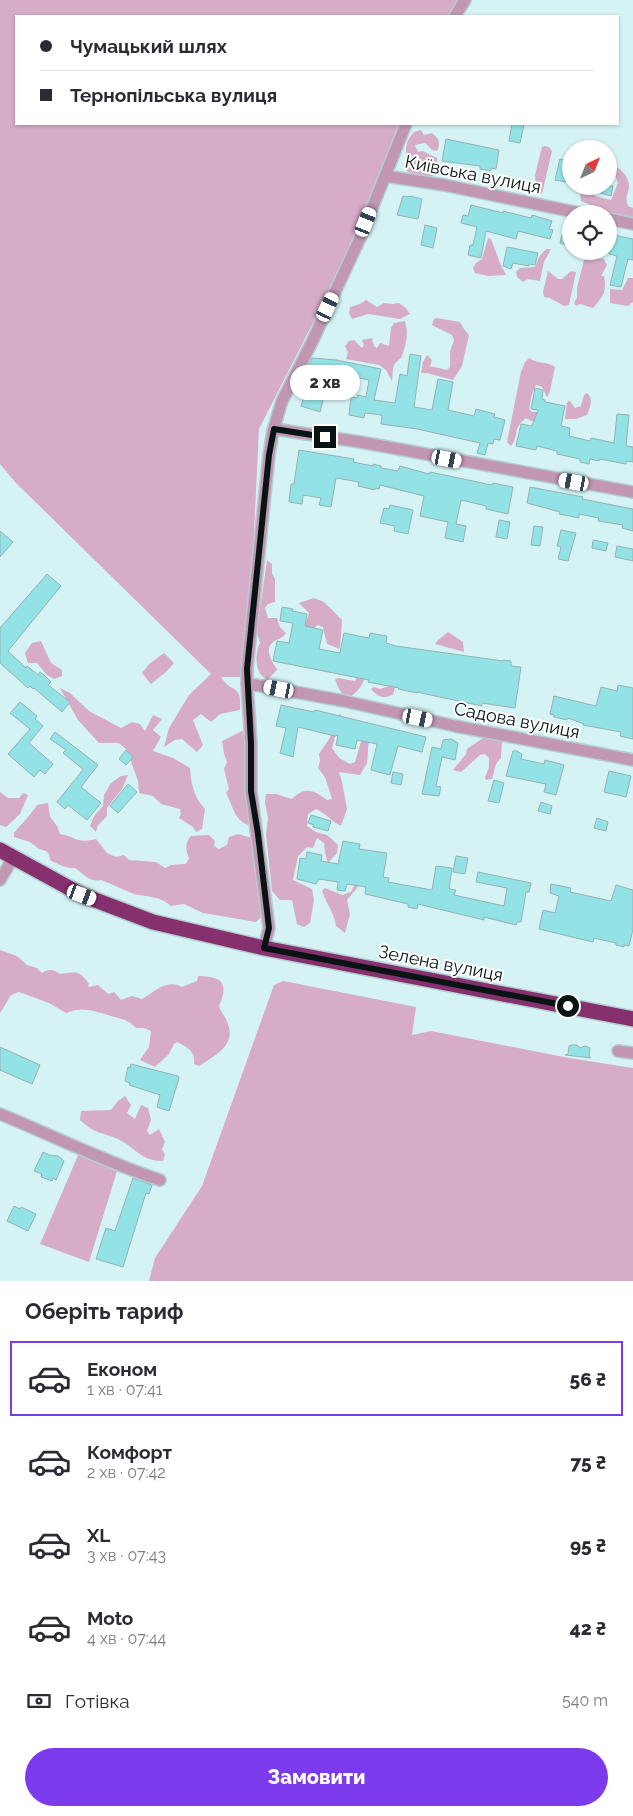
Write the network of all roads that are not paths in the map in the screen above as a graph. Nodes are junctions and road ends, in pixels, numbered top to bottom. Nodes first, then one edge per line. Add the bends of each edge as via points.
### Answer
1 (465, 0) edge
2 (456, 15) edge
3 (406, 125) edge
4 (385, 176) junction
5 (562, 209) edge
6 (617, 221) edge
7 (633, 224) edge
8 (274, 429) junction
9 (633, 492) edge
10 (247, 684) junction
11 (633, 760) edge
12 (0, 850) edge
13 (13, 858) junction
14 (0, 880) edge
15 (264, 948) junction
16 (633, 1019) edge
17 (618, 1051) dead end
18 (633, 1053) edge
19 (0, 1114) edge
20 (160, 1180) dead end

1 - 2 street
3 - 4 street
4 - 5 street, Київська вулиця
4 - 8 street via 360,238 282,401
6 - 7 street
8 - 9 street
8 - 10 street
10 - 11 street, Садова вулиця
10 - 15 street via 251,791 269,928
12 - 13 highway, Зелена вулиця
13 - 14 street
13 - 15 highway, Зелена вулиця via 82,895 153,922
15 - 16 highway, Зелена вулиця
17 - 18 street
19 - 20 street via 119,1166

